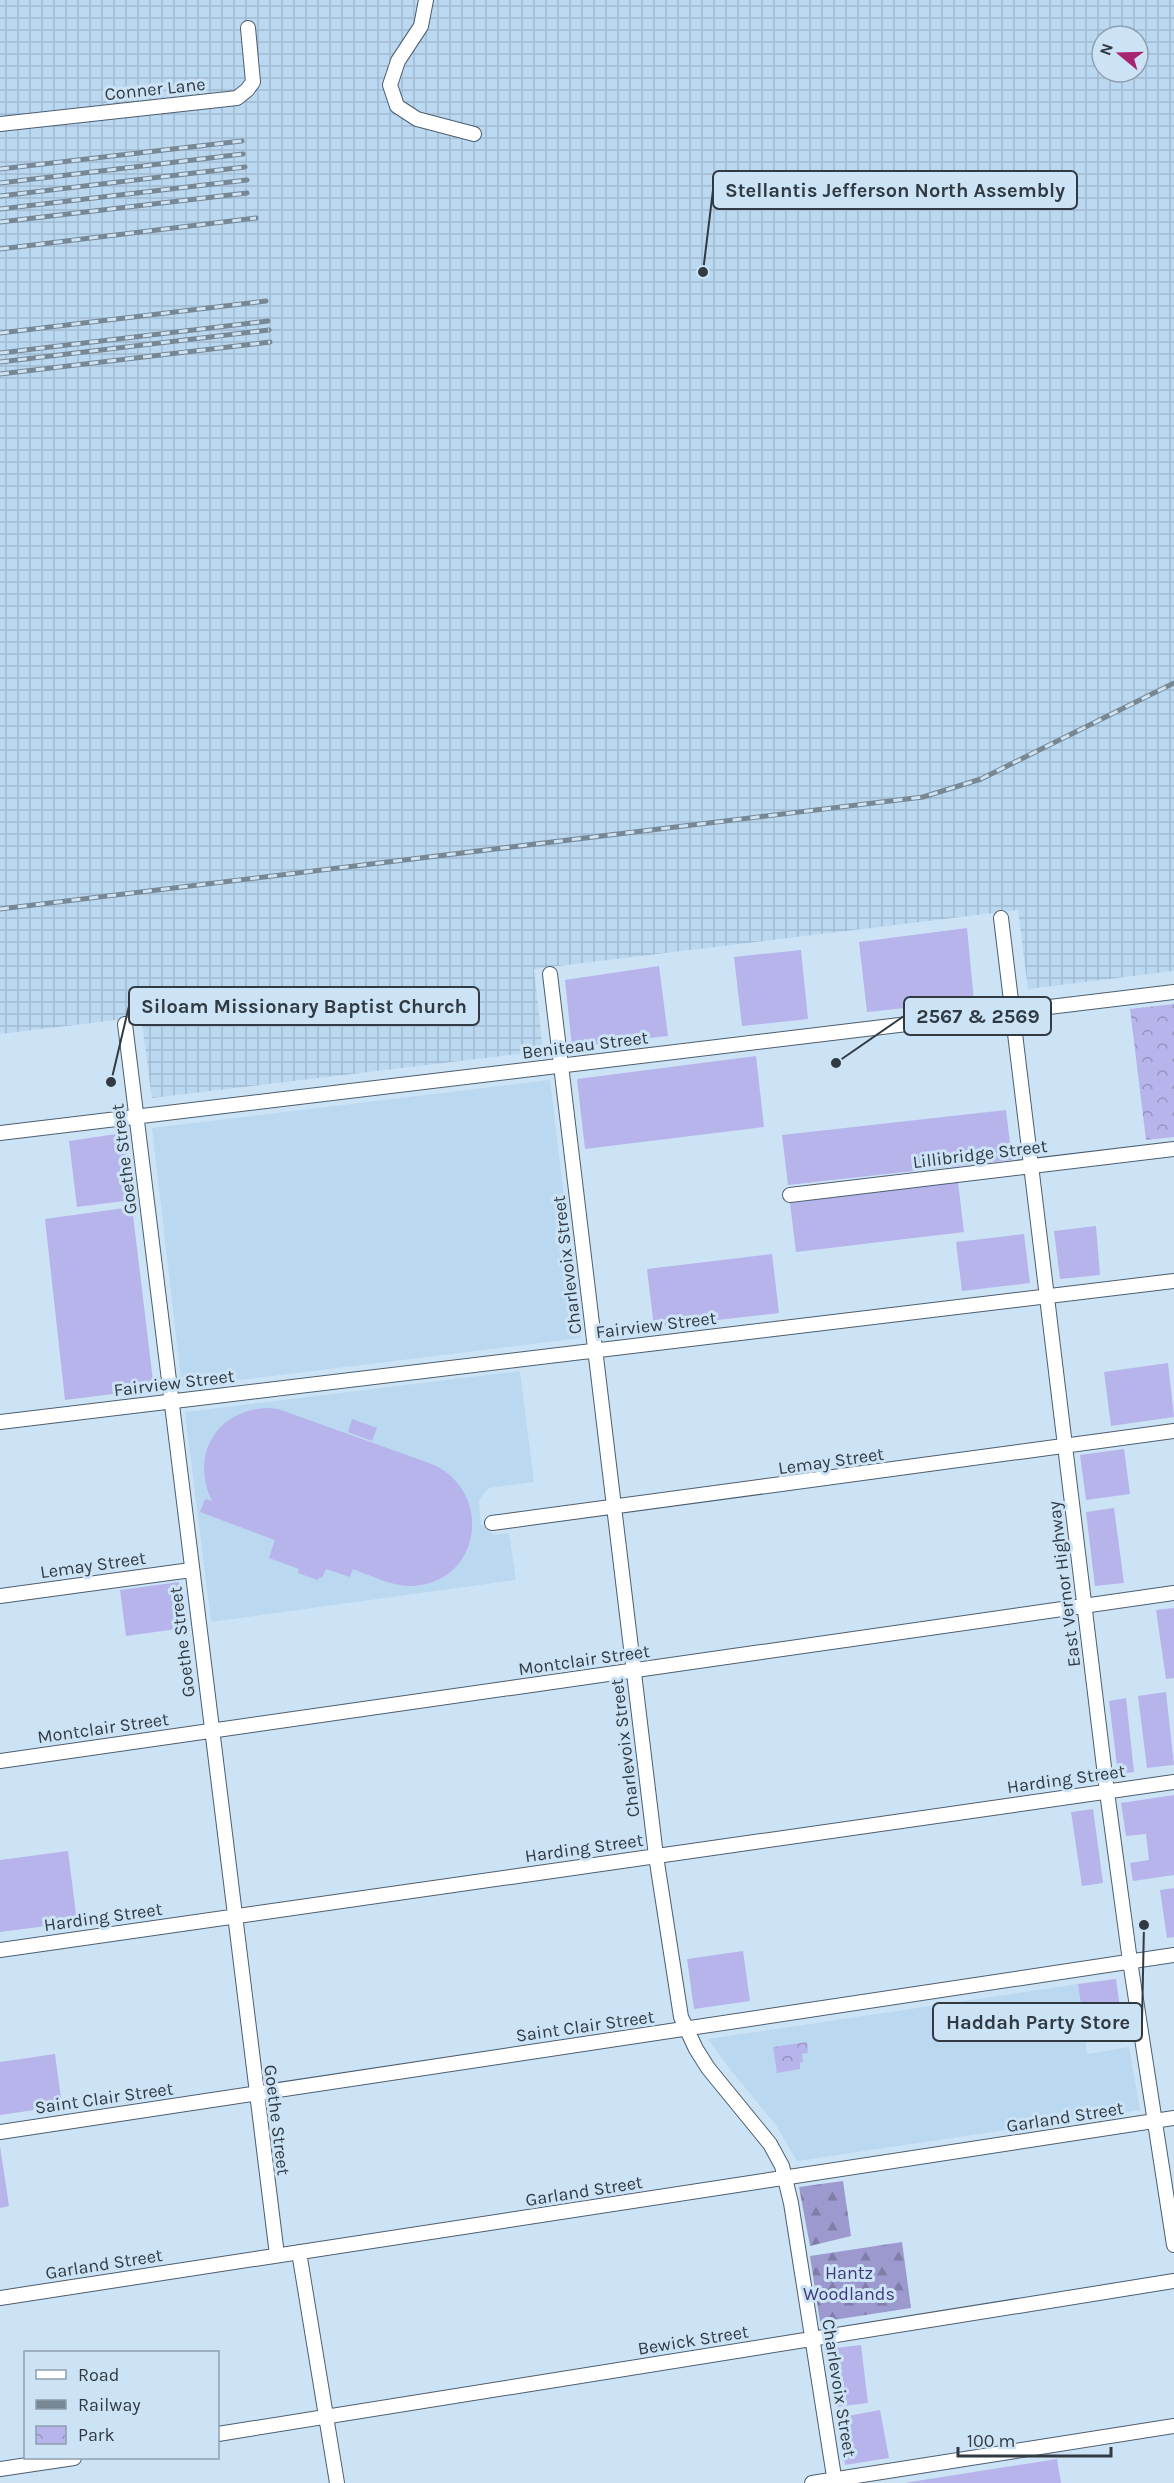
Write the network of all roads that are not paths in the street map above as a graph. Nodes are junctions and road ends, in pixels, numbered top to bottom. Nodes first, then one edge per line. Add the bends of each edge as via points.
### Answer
1 (426, 0) edge
2 (248, 28) dead end
3 (0, 124) edge
4 (474, 134) dead end
5 (1001, 918) dead end
6 (550, 974) dead end
7 (1174, 992) edge
8 (1013, 1011) junction
9 (125, 1024) dead end
10 (561, 1066) junction
11 (137, 1117) junction
12 (0, 1133) edge
13 (1174, 1149) edge
14 (1031, 1166) junction
15 (790, 1195) dead end
16 (1174, 1281) edge
17 (1047, 1296) junction
18 (595, 1351) junction
19 (171, 1402) junction
20 (0, 1422) edge
21 (1174, 1431) edge
22 (1065, 1446) junction
23 (614, 1508) junction
24 (492, 1523) dead end
25 (191, 1570) junction
26 (1174, 1593) edge
27 (0, 1596) edge
28 (1084, 1606) junction
29 (634, 1671) junction
30 (211, 1731) junction
31 (0, 1761) edge
32 (1174, 1782) edge
33 (1107, 1792) junction
34 (656, 1856) junction
35 (234, 1916) junction
36 (0, 1950) edge
37 (1174, 1955) edge
38 (1130, 1961) junction
39 (686, 2029) junction
40 (255, 2094) junction
41 (1174, 2118) edge
42 (1155, 2121) junction
43 (0, 2132) edge
44 (785, 2179) junction
45 (1174, 2245) edge
46 (299, 2252) junction
47 (277, 2255) junction
48 (1174, 2281) edge
49 (0, 2298) edge
50 (812, 2339) junction
51 (326, 2417) junction
52 (1174, 2426) edge
53 (219, 2434) edge
54 (62, 2459) edge
55 (0, 2469) edge
56 (835, 2481) edge
57 (337, 2483) edge
58 (812, 2483) edge

1 - 4 street via 421,26 399,60 390,85 397,106 417,119
2 - 3 street, Conner Lane via 253,82 237,98
5 - 8 street, East Vernor Highway
6 - 10 street, Charlevoix Street
7 - 8 street, Beniteau Street
8 - 10 street, Beniteau Street
8 - 14 street, East Vernor Highway
9 - 11 street, Goethe Street
10 - 11 street, Beniteau Street
10 - 18 street, Charlevoix Street
11 - 12 street, Beniteau Street
11 - 19 street, Goethe Street
13 - 14 street, Lillibridge Street
14 - 15 street, Lillibridge Street
14 - 17 street, East Vernor Highway
16 - 17 street, Fairview Street
17 - 18 street, Fairview Street
17 - 22 street, East Vernor Highway
18 - 19 street, Fairview Street
18 - 23 street, Charlevoix Street
19 - 20 street, Fairview Street
19 - 25 street, Goethe Street
21 - 22 street, Lemay Street
22 - 23 street, Lemay Street
22 - 28 street, East Vernor Highway
23 - 24 street, Lemay Street
23 - 29 street, Charlevoix Street
25 - 27 street, Lemay Street
25 - 30 street, Goethe Street
26 - 28 street, Montclair Street
28 - 29 street, Montclair Street
28 - 33 street, East Vernor Highway
29 - 30 street, Montclair Street
29 - 34 street, Charlevoix Street
30 - 31 street, Montclair Street
30 - 35 street, Goethe Street
32 - 33 street, Harding Street
33 - 34 street, Harding Street
33 - 38 street, East Vernor Highway
34 - 35 street, Harding Street
34 - 39 street, Charlevoix Street
35 - 36 street, Harding Street
35 - 40 street, Goethe Street
37 - 38 street, Saint Clair Street
38 - 39 street, Saint Clair Street
38 - 42 street, East Vernor Highway
39 - 40 street, Saint Clair Street
39 - 44 street, Charlevoix Street via 708,2068 770,2144
40 - 43 street, Saint Clair Street
40 - 47 street, Goethe Street
41 - 42 street, Garland Street
42 - 44 street, Garland Street
42 - 45 street, East Vernor Highway
44 - 46 street, Garland Street
44 - 50 street, Charlevoix Street
46 - 47 street, Garland Street
46 - 51 street
47 - 49 street, Garland Street
48 - 50 street, Bewick Street
50 - 51 street, Bewick Street
50 - 56 street, Charlevoix Street
51 - 53 street, Bewick Street
51 - 57 street
52 - 56 street
54 - 55 street
56 - 58 street

